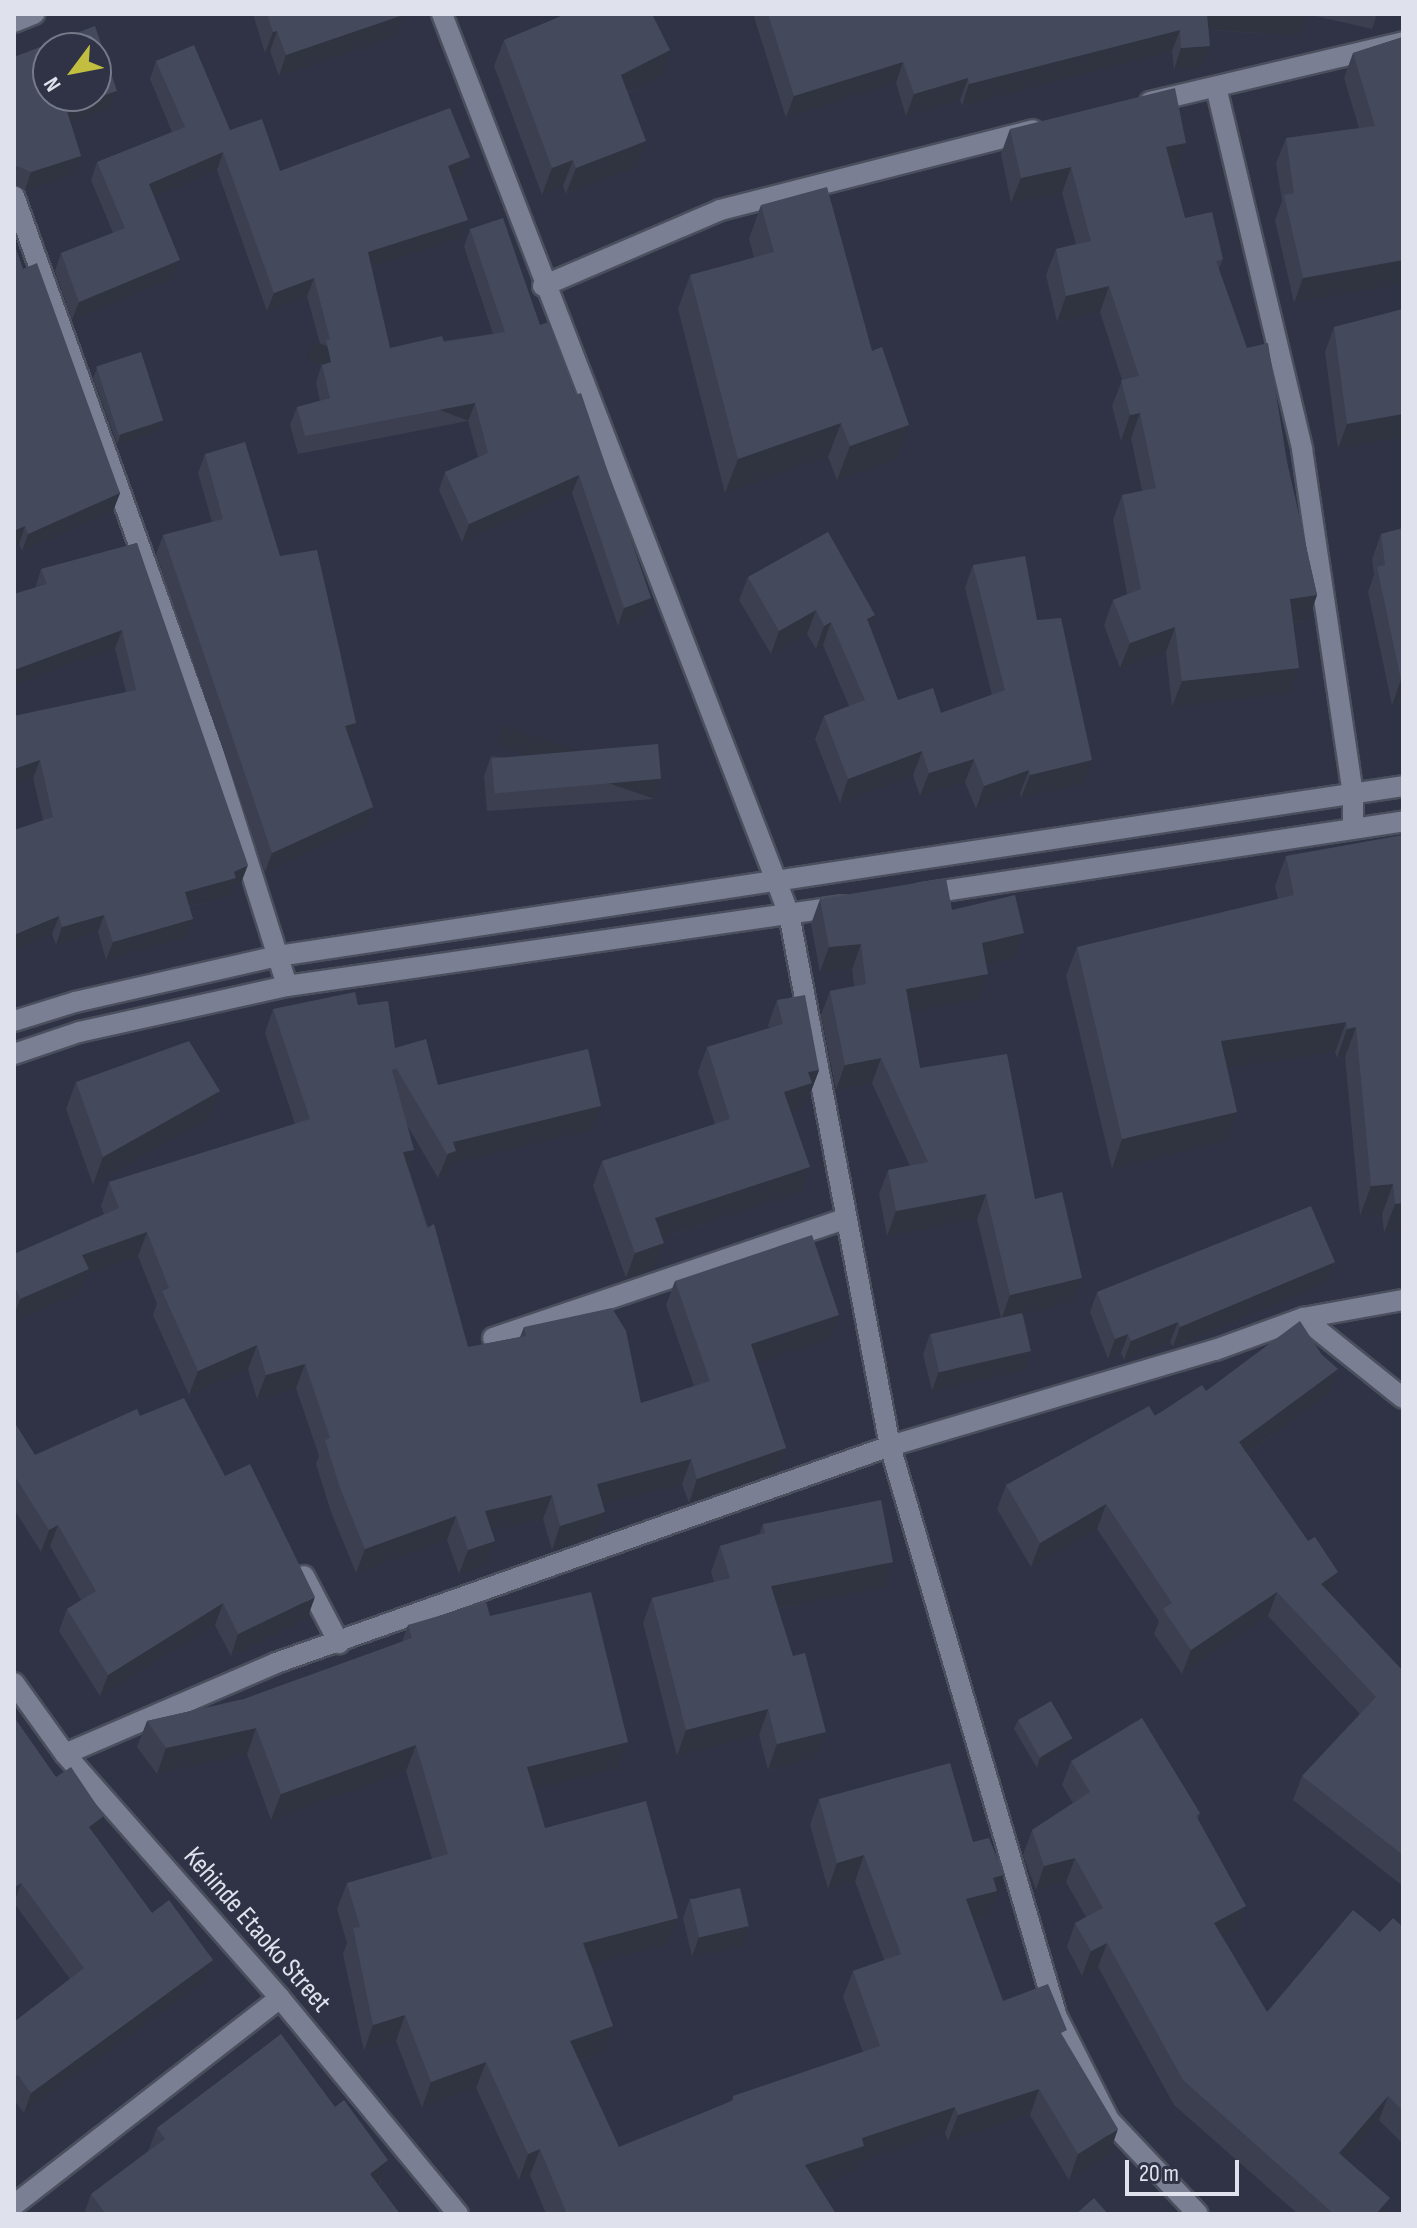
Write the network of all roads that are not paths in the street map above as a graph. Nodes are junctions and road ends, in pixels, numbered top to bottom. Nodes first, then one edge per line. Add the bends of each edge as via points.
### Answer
1 (34, 14) edge
2 (442, 14) edge
3 (14, 22) edge
4 (1403, 42) edge
5 (1216, 87) junction
6 (1127, 108) edge
7 (1052, 126) edge
8 (14, 196) edge
9 (543, 286) junction
10 (1403, 786) edge
11 (1353, 793) junction
12 (1403, 821) edge
13 (1353, 828) junction
14 (774, 878) junction
15 (899, 897) edge
16 (867, 902) edge
17 (789, 914) junction
18 (278, 956) junction
19 (287, 986) junction
20 (14, 1021) edge
21 (14, 1054) edge
22 (845, 1219) junction
23 (1403, 1300) edge
24 (1303, 1318) junction
25 (493, 1338) dead end
26 (1403, 1398) edge
27 (890, 1446) junction
28 (290, 1550) edge
29 (339, 1643) junction
30 (14, 1683) edge
31 (65, 1754) junction
32 (280, 1998) junction
33 (14, 2205) edge
34 (458, 2214) edge
35 (1198, 2214) edge

1 - 3 street
2 - 9 street
4 - 5 street
5 - 6 street
5 - 11 street via 1302,449
7 - 9 street via 720,210
8 - 18 street via 128,505
9 - 14 street
10 - 11 street
11 - 13 street
11 - 14 street
12 - 13 street
13 - 15 street
14 - 17 street
14 - 18 street
16 - 17 street
17 - 19 street
17 - 22 street
18 - 19 street
18 - 20 street
19 - 21 street via 79,1032
22 - 25 street
22 - 27 street
23 - 24 street
24 - 26 street
24 - 27 street via 1215,1350
27 - 29 street
27 - 35 street via 1057,2017 1109,2120
28 - 29 street
29 - 31 street via 276,1663
30 - 31 street, Kehinde Etaoko Street
31 - 32 street, Kehinde Etaoko Street
32 - 33 street
32 - 34 street, Kehinde Etaoko Street

